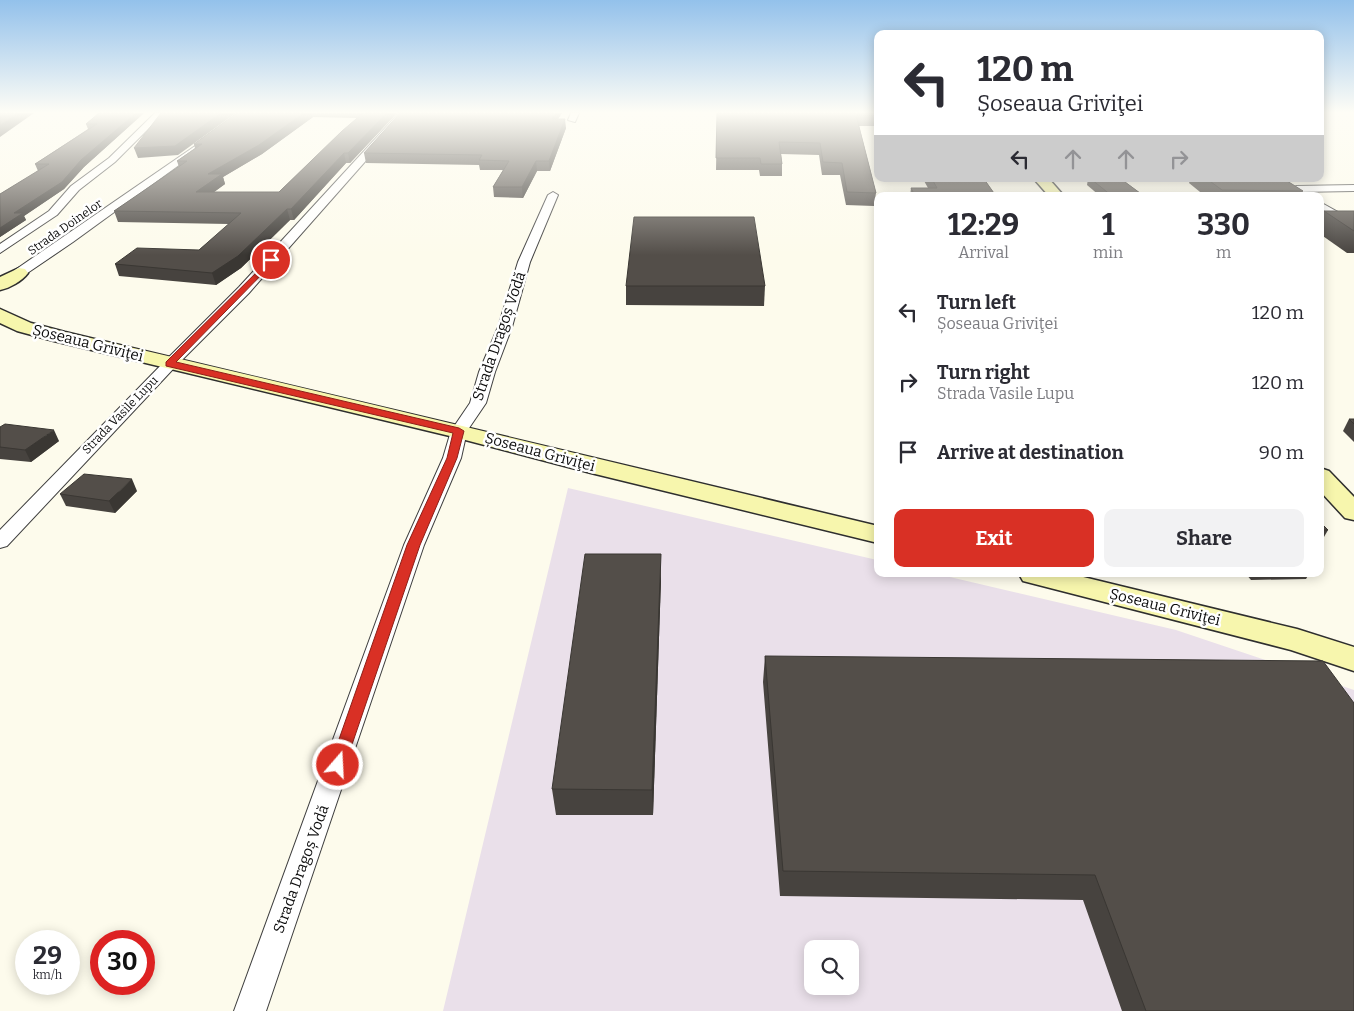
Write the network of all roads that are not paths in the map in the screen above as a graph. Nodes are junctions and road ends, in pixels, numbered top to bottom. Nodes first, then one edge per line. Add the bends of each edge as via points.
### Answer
1 (112, 160) edge
2 (180, 160) edge
3 (361, 160) edge
4 (1044, 182) edge
5 (1354, 188) edge
6 (1053, 192) edge
7 (1301, 192) edge
8 (553, 195) dead end
9 (1324, 207) edge
10 (1354, 226) edge
11 (0, 249) edge
12 (0, 270) edge
13 (19, 274) junction
14 (0, 285) edge
15 (0, 315) edge
16 (170, 364) junction
17 (459, 431) junction
18 (1324, 480) edge
19 (1354, 512) edge
20 (874, 533) edge
21 (0, 542) edge
22 (1045, 577) edge
23 (1297, 640) junction
24 (1354, 642) edge
25 (1354, 659) edge
26 (250, 1011) edge

1 - 11 street via 75,188 54,212
2 - 13 street, Strada Doinelor
3 - 16 street, Strada Vasile Lupu via 244,290
4 - 6 street
5 - 7 street via 1292,186
8 - 17 street, Strada Dragoș Vodă via 524,262 478,403
9 - 10 street
12 - 13 street
13 - 14 street
15 - 16 street, Șoseaua Griviţei via 24,327
16 - 17 street, Șoseaua Griviţei
16 - 21 street, Strada Vasile Lupu
17 - 20 street, Șoseaua Griviţei
17 - 26 street, Strada Dragoș Vodă via 452,458 414,545
18 - 19 street
22 - 23 street, Șoseaua Griviţei
23 - 24 street, Șoseaua Griviţei
23 - 25 street, Șoseaua Griviţei

